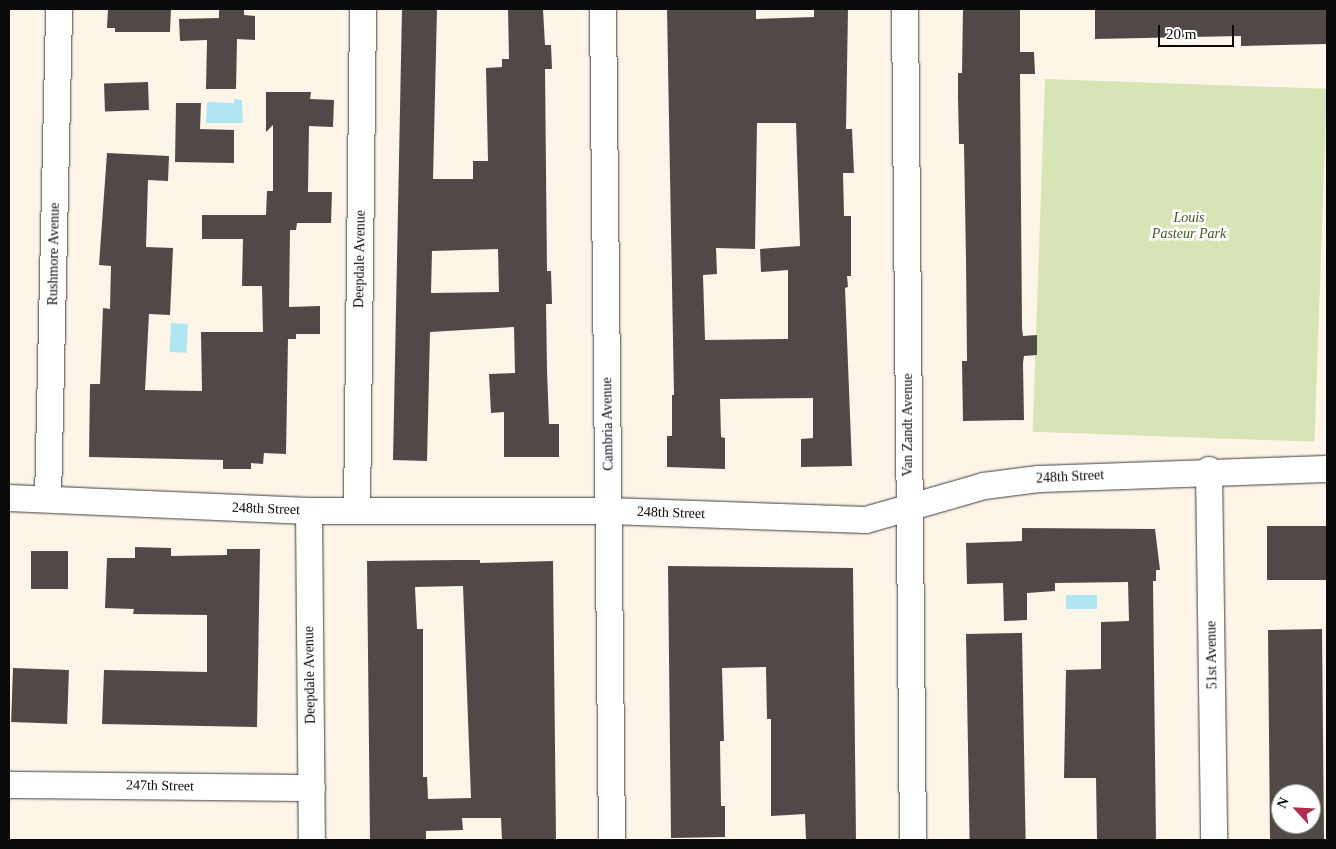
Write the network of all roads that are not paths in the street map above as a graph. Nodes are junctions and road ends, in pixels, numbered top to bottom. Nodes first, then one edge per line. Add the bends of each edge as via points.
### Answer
1 (60, 9) edge
2 (363, 9) edge
3 (603, 9) edge
4 (905, 9) edge
5 (1327, 469) edge
6 (1209, 470) junction
7 (9, 498) edge
8 (48, 499) junction
9 (309, 510) junction
10 (357, 510) junction
11 (909, 510) junction
12 (609, 511) junction
13 (9, 785) edge
14 (312, 788) junction
15 (312, 840) edge
16 (612, 840) edge
17 (913, 840) edge
18 (1214, 840) edge

1 - 8 street, Rushmore Avenue
2 - 10 street, Deepdale Avenue
3 - 12 street, Cambria Avenue
4 - 11 street, Van Zandt Avenue
5 - 6 street, 248th Street
6 - 11 street, 248th Street via 1039,478 993,484 936,498
6 - 18 street, 51st Avenue
7 - 8 street, 248th Street
8 - 9 street, 248th Street
9 - 10 street, 248th Street
9 - 14 street, Deepdale Avenue
10 - 12 street, 248th Street
11 - 12 street, 248th Street via 866,520
11 - 17 street, Van Zandt Avenue
12 - 16 street, Cambria Avenue
13 - 14 street, 247th Street
14 - 15 street, Deepdale Avenue

